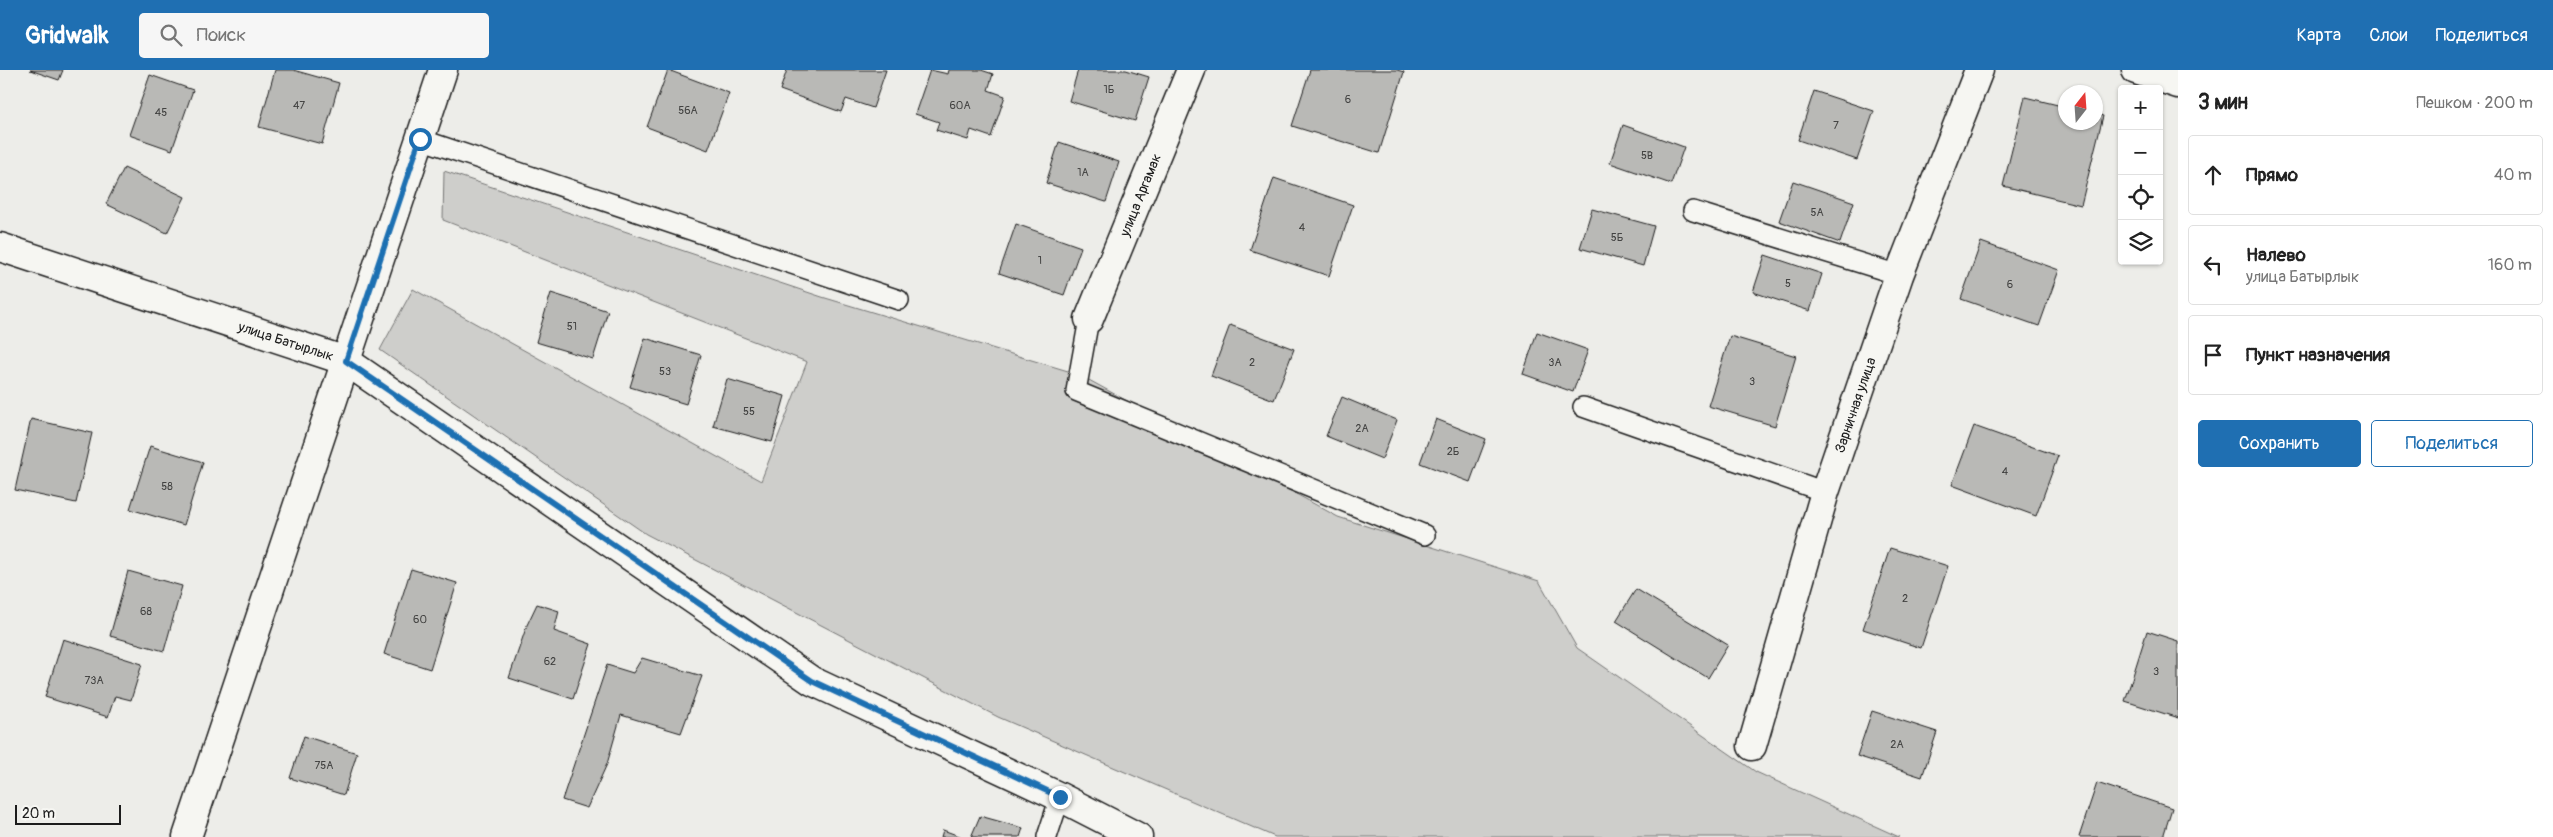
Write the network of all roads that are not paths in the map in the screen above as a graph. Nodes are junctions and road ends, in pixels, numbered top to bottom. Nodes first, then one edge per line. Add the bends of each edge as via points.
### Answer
1 (443, 70) edge
2 (1191, 70) edge
3 (1979, 70) edge
4 (2136, 70) edge
5 (2178, 84) edge
6 (420, 139) junction
7 (1693, 210) dead end
8 (0, 247) edge
9 (1899, 275) junction
10 (899, 300) dead end
11 (1089, 319) joint
12 (346, 361) junction
13 (1583, 407) dead end
14 (1825, 492) junction
15 (1425, 535) dead end
16 (1752, 746) dead end
17 (1060, 797) junction
18 (187, 837) edge
19 (1047, 837) edge
20 (1138, 837) edge

1 - 6 street
2 - 11 street, улица Аргамак
3 - 9 street, Зарничная улица
4 - 5 street
6 - 10 lane
6 - 12 street
7 - 9 lane
8 - 12 street, улица Батырлык
9 - 14 street, Зарничная улица
11 - 15 lane via 1076,390
12 - 17 street, улица Батырлык via 812,681
12 - 18 street
13 - 14 lane
14 - 16 street, Зарничная улица
17 - 19 lane
17 - 20 street, улица Батырлык

